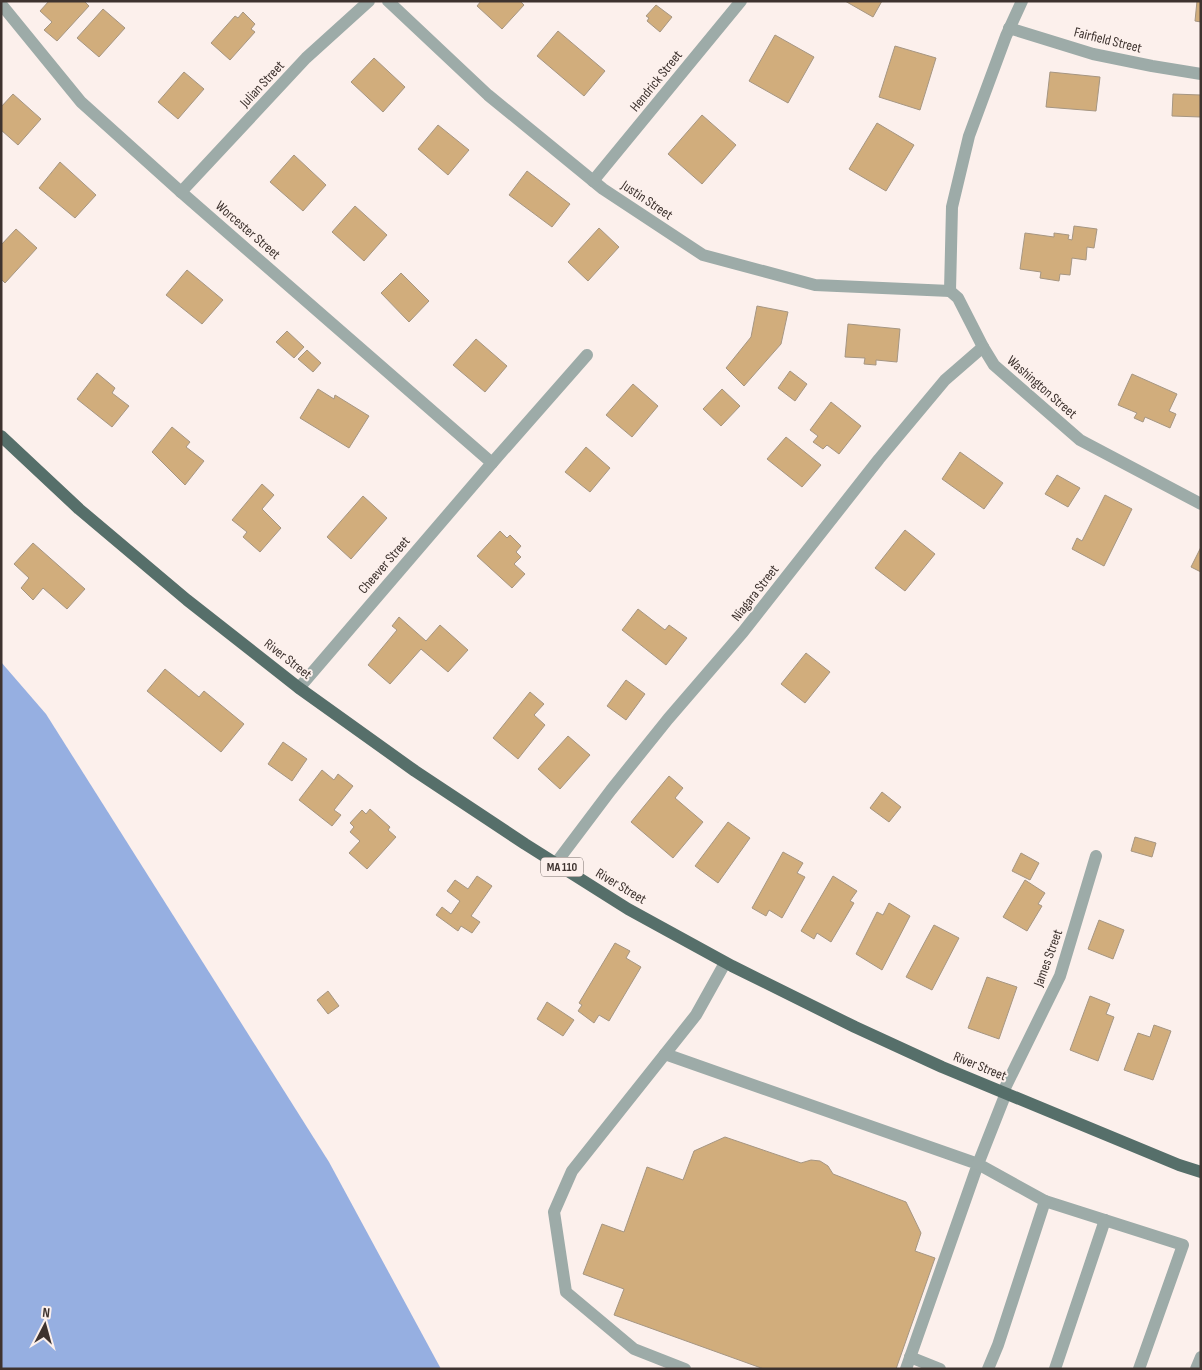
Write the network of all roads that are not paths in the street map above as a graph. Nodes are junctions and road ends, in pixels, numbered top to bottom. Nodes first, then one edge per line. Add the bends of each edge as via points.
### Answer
1 (369, 1) edge
2 (388, 1) edge
3 (741, 1) edge
4 (1022, 1) edge
5 (3, 4) edge
6 (1010, 28) junction
7 (1201, 74) edge
8 (593, 181) junction
9 (181, 192) junction
10 (950, 291) junction
11 (983, 347) junction
12 (587, 355) dead end
13 (1, 436) edge
14 (492, 463) junction
15 (1201, 504) edge
16 (299, 688) junction
17 (1096, 856) dead end
18 (556, 863) junction
19 (725, 963) junction
20 (665, 1054) junction
21 (1005, 1092) junction
22 (978, 1164) junction
23 (1201, 1172) edge
24 (1045, 1201) junction
25 (1105, 1220) junction
26 (1201, 1357) edge
27 (908, 1363) edge
28 (684, 1369) edge
29 (940, 1369) edge
30 (988, 1369) edge
31 (1054, 1369) edge
32 (1139, 1369) edge
33 (1196, 1369) edge

1 - 9 street, Julian Street via 306,58
2 - 8 street, Justin Street via 488,94
3 - 8 street, Hendrick Street
4 - 6 street
5 - 9 street, Worcester Street via 81,102
6 - 7 street, Fairfield Street via 1092,54
6 - 10 street via 969,136 954,198
8 - 10 street, Justin Street via 703,255 815,286
9 - 14 street, Worcester Street
10 - 11 street, Washington Street via 958,298
11 - 15 street, Washington Street via 994,365 1080,440
11 - 18 street, Niagara Street via 945,380 897,438 743,632 662,726
12 - 14 street, Cheever Street
13 - 16 main road, River Street / MA 110 via 79,509
14 - 16 street, Cheever Street
16 - 18 main road, River Street / MA 110 via 415,771
17 - 21 street, James Street via 1060,976
18 - 19 main road, River Street / MA 110 via 628,909
19 - 20 street via 696,1015
19 - 21 main road, River Street / MA 110 via 916,1055
20 - 22 street
20 - 28 street via 572,1171 554,1212 566,1292 634,1349
21 - 22 street, James Street
21 - 23 main road, River Street / MA 110
22 - 24 street
22 - 27 street, James Street
24 - 25 street
24 - 30 street
25 - 31 street
25 - 32 street via 1183,1245
26 - 33 street
27 - 29 street

